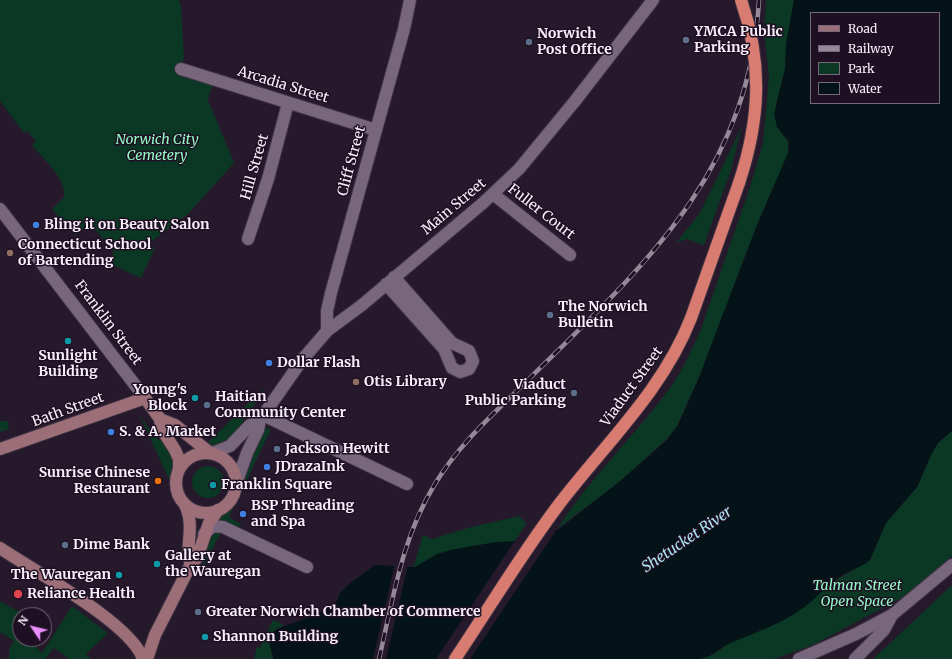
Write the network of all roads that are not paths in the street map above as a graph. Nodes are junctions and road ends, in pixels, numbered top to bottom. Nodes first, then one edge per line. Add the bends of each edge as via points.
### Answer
1 (410, 0) edge
2 (653, 0) edge
3 (741, 0) edge
4 (181, 69) dead end
5 (288, 103) junction
6 (376, 130) junction
7 (493, 194) junction
8 (0, 209) edge
9 (248, 239) dead end
10 (570, 255) dead end
11 (390, 281) junction
12 (326, 331) junction
13 (145, 398) junction
14 (261, 417) junction
15 (160, 419) junction
16 (0, 450) edge
17 (210, 453) junction
18 (179, 470) junction
19 (236, 484) junction
20 (407, 484) dead end
21 (183, 501) junction
22 (218, 510) junction
23 (204, 534) junction
24 (0, 548) edge
25 (190, 564) junction
26 (952, 565) edge
27 (307, 567) dead end
28 (892, 615) junction
29 (143, 659) edge
30 (147, 659) edge
31 (455, 659) edge
32 (799, 659) edge
33 (855, 659) edge

1 - 6 street, Cliff Street
2 - 7 street, Main Street via 542,143
3 - 31 highway, Viaduct Street, bridge via 754,48 757,85 752,133 739,183 698,302 679,347 647,398 545,524
4 - 5 street, Arcadia Street
5 - 6 street, Arcadia Street
5 - 9 street, Hill Street via 268,179
6 - 12 street, Cliff Street via 331,293
7 - 10 street, Fuller Court
7 - 11 street, Main Street
8 - 13 street, Franklin Street
11 - 11 street via 444,349 452,368 462,372 469,369 473,361 468,350 452,343
11 - 12 street, Main Street
12 - 14 street, Main Street
13 - 15 main road, Franklin Street
13 - 16 main road, Bath Street
14 - 17 street, Main Street via 230,446
14 - 19 street, Main Street
14 - 20 street
15 - 17 main road, Franklin Street via 175,425
15 - 18 main road, Franklin Street via 161,428 177,456
17 - 18 main road via 190,458
17 - 19 main road via 229,463
18 - 21 main road via 177,486
19 - 22 main road via 230,500
21 - 22 main road via 199,511
21 - 25 main road via 190,522
22 - 23 main road
23 - 25 main road via 197,558
23 - 27 street via 213,526 223,527
24 - 29 main road via 108,619 133,641
25 - 30 main road via 155,635
26 - 28 street
28 - 32 street
28 - 33 street via 884,630

